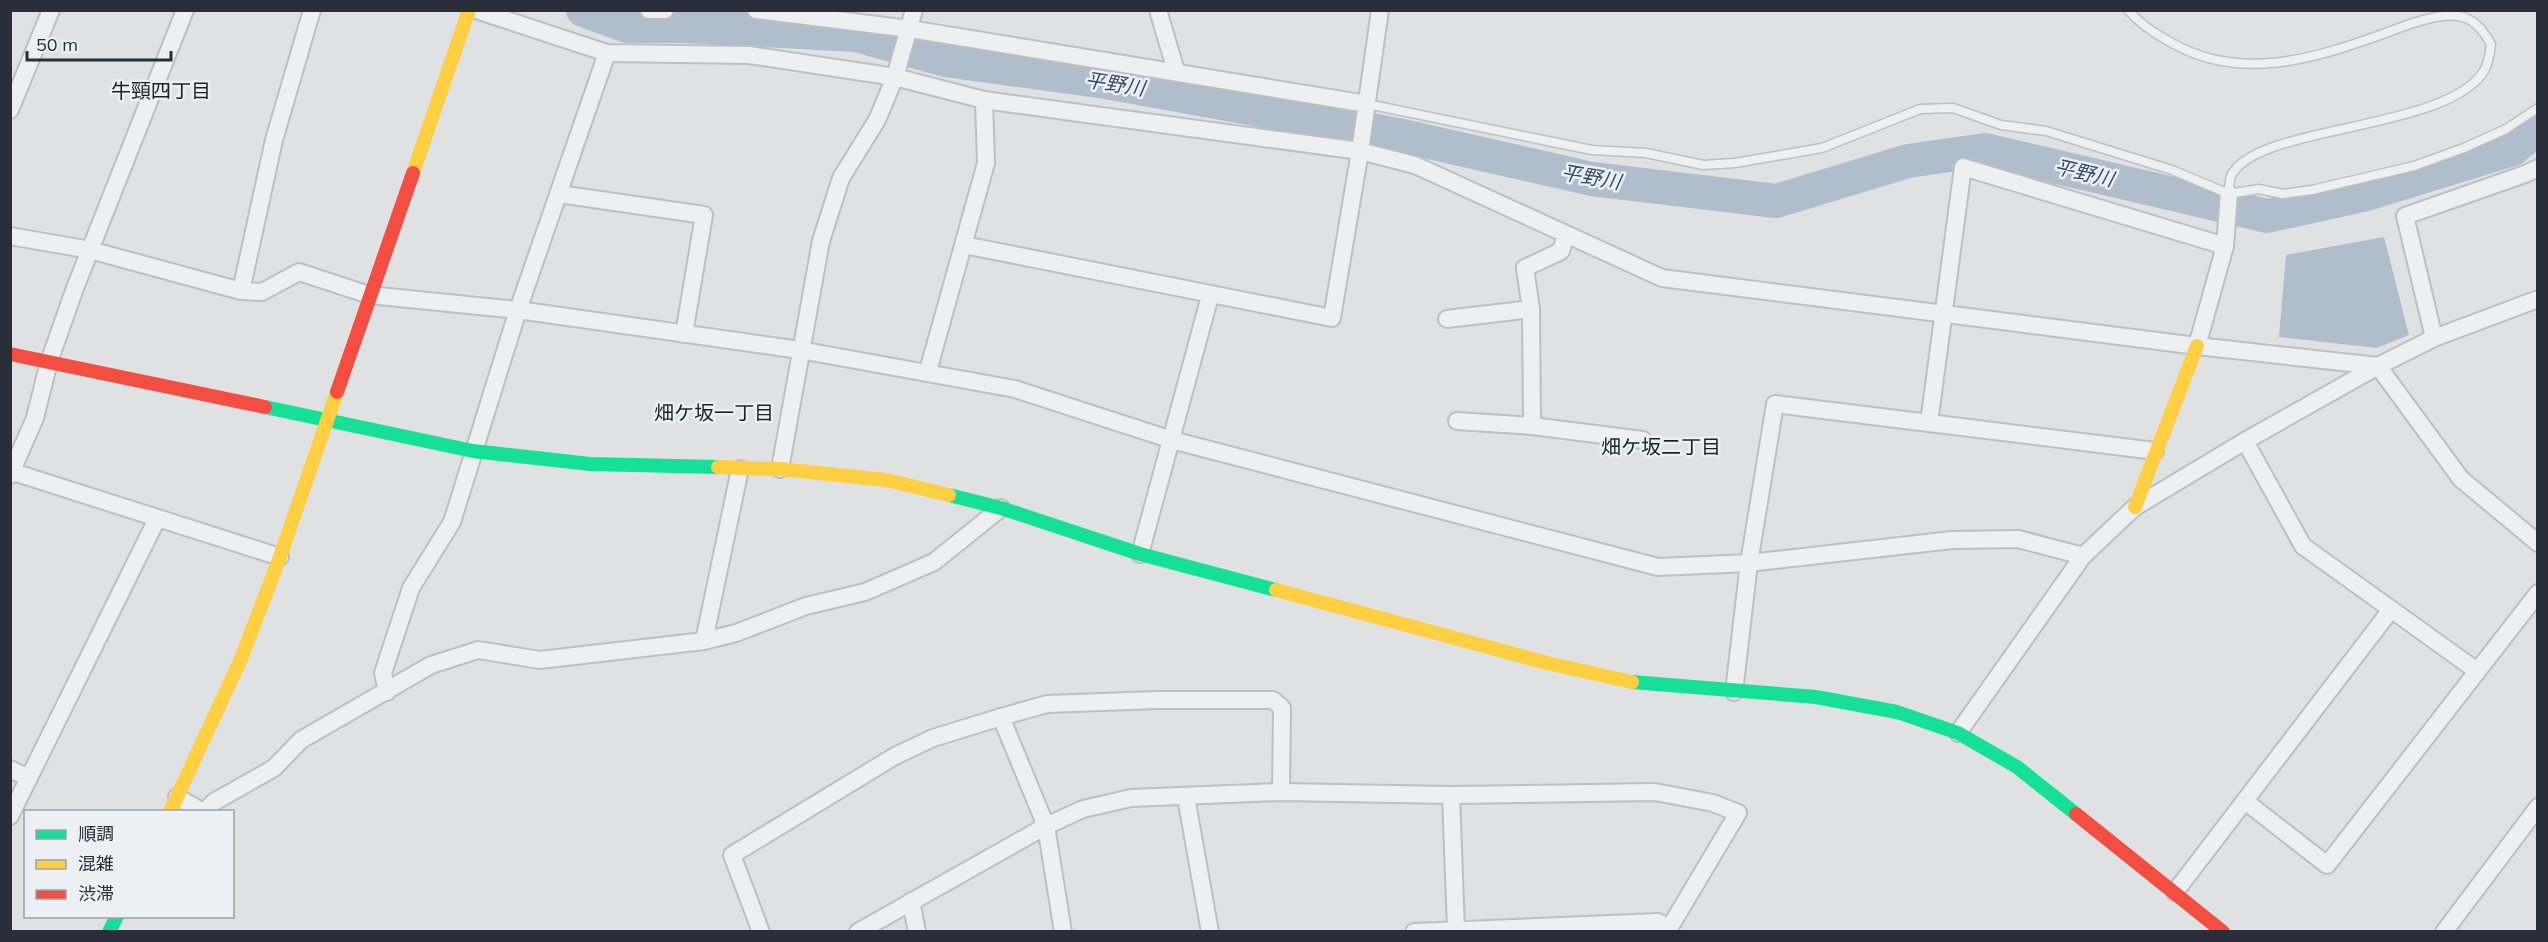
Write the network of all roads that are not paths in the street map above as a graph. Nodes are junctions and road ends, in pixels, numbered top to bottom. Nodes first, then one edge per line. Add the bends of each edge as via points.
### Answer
1 (51, 10) edge
2 (185, 10) edge
3 (312, 10) edge
4 (469, 10) edge
5 (476, 10) edge
6 (665, 10) edge
7 (756, 10) edge
8 (914, 10) edge
9 (1158, 10) edge
10 (1380, 10) edge
11 (2128, 10) edge
12 (650, 11) edge
13 (910, 29) junction
14 (607, 53) junction
15 (1176, 71) junction
16 (895, 77) junction
17 (984, 100) junction
18 (1367, 104) junction
19 (2538, 108) edge
20 (10, 110) edge
21 (1360, 151) junction
22 (2538, 168) edge
23 (559, 194) junction
24 (2229, 194) junction
25 (1566, 235) junction
26 (10, 236) edge
27 (964, 245) junction
28 (2225, 246) junction
29 (90, 250) junction
30 (241, 291) junction
31 (369, 295) junction
32 (1210, 296) junction
33 (2538, 298) edge
34 (1531, 309) junction
35 (518, 310) junction
36 (1945, 314) junction
37 (1447, 319) dead end
38 (684, 334) junction
39 (2434, 338) junction
40 (2197, 346) junction
41 (800, 350) junction
42 (10, 354) edge
43 (49, 362) junction
44 (2378, 366) junction
45 (928, 371) junction
46 (329, 420) junction
47 (1457, 421) dead end
48 (1929, 423) junction
49 (1532, 426) junction
50 (1172, 440) junction
51 (1643, 440) dead end
52 (2245, 441) junction
53 (473, 451) junction
54 (2155, 451) junction
55 (740, 469) junction
56 (780, 469) junction
57 (11, 472) edge
58 (2135, 507) junction
59 (1001, 508) junction
60 (157, 519) junction
61 (2538, 543) edge
62 (1140, 554) junction
63 (2083, 556) junction
64 (280, 557) junction
65 (1749, 563) junction
66 (2538, 593) edge
67 (2390, 611) junction
68 (704, 641) junction
69 (2476, 671) junction
70 (387, 692) junction
71 (1734, 692) junction
72 (1001, 717) junction
73 (1958, 733) junction
74 (10, 769) edge
75 (29, 778) junction
76 (1281, 792) junction
77 (1451, 795) junction
78 (1186, 797) junction
79 (2245, 801) junction
80 (173, 804) edge
81 (2538, 807) edge
82 (196, 810) edge
83 (205, 810) edge
84 (10, 816) edge
85 (1046, 826) junction
86 (2175, 892) junction
87 (911, 900) junction
88 (116, 918) edge
89 (1456, 930) junction
90 (1668, 930) edge
91 (109, 932) edge
92 (761, 932) edge
93 (858, 932) edge
94 (917, 932) edge
95 (1064, 932) edge
96 (1210, 932) edge
97 (1414, 932) edge
98 (2223, 932) edge
99 (2445, 932) edge

1 - 20 street
2 - 29 street
3 - 30 street via 274,140
4 - 31 street
5 - 14 street
6 - 12 street
7 - 13 street
8 - 13 street
9 - 15 street
10 - 18 street
11 - 24 lane via 2157,35 2193,55 2234,65 2279,63 2338,50 2406,25 2445,16 2466,18 2481,28 2491,44 2489,60 2470,87 2446,100 2388,119 2266,149 2245,161 2231,176
13 - 15 street
13 - 16 street
14 - 16 street via 749,55
14 - 23 street
15 - 18 street
16 - 17 street
16 - 41 street via 877,120 840,178 821,241
17 - 21 street
17 - 27 street via 986,163
18 - 21 street
18 - 24 lane via 1592,150 1646,153 1703,165 1822,148 1920,109 1953,108 2001,126 2046,131 2172,170
19 - 24 lane via 2506,129 2414,166 2312,190 2283,194 2259,189
21 - 25 street via 1415,165
21 - 32 street via 1332,318
22 - 39 street via 2405,216
23 - 35 street
23 - 38 street via 704,215
24 - 28 street
25 - 34 street via 1561,251 1525,268
25 - 36 street via 1662,278
26 - 29 street
27 - 32 street
27 - 45 street
28 - 36 street via 1963,167
28 - 40 street
29 - 30 street
29 - 43 street
30 - 31 street via 262,292 299,272
31 - 35 street
31 - 46 street
32 - 50 street
33 - 39 street
34 - 37 street
34 - 49 street
35 - 38 street
35 - 53 street
36 - 40 street
36 - 48 street
38 - 41 street
39 - 44 street
40 - 44 street
40 - 54 street
41 - 45 street
41 - 56 street
42 - 43 street
43 - 46 street
43 - 57 street via 35,418
44 - 52 street
44 - 61 street via 2461,479
45 - 50 street via 1015,389
46 - 53 street
46 - 64 street
47 - 49 street
48 - 54 street
48 - 65 street via 1775,404
49 - 51 street
50 - 62 street
50 - 65 street via 1658,567
52 - 58 street
52 - 67 street via 2303,546
53 - 55 street via 590,464
53 - 70 street via 452,522 411,588 383,673
54 - 58 street
55 - 56 street
55 - 68 street
56 - 59 street via 886,480
57 - 60 street
58 - 63 street
59 - 62 street
59 - 68 street via 934,562 865,592 806,606
60 - 64 street
60 - 75 street
62 - 71 street via 1547,663 1639,684
63 - 65 street via 2018,539 1996,539 1952,540
63 - 73 street
64 - 80 street via 241,659
65 - 71 street
66 - 69 street
67 - 69 street
67 - 79 street
68 - 70 street via 540,660 478,650 431,665
69 - 79 street via 2327,865
70 - 83 street via 301,740 274,768
71 - 73 street via 1839,701 1897,712
72 - 76 street via 1047,704 1273,700 1282,708
72 - 85 street
72 - 92 street via 933,738 895,756 732,855
73 - 86 street via 2017,767
74 - 75 street
75 - 84 street
76 - 77 street
76 - 78 street
77 - 89 street
77 - 90 street via 1655,792 1713,803 1738,813
78 - 85 street via 1131,798 1083,809
78 - 96 street
79 - 86 street
80 - 82 street
81 - 99 street
85 - 87 street
85 - 95 street
86 - 98 street
87 - 93 street
87 - 94 street
88 - 91 street
89 - 90 street via 1658,922
89 - 97 street

